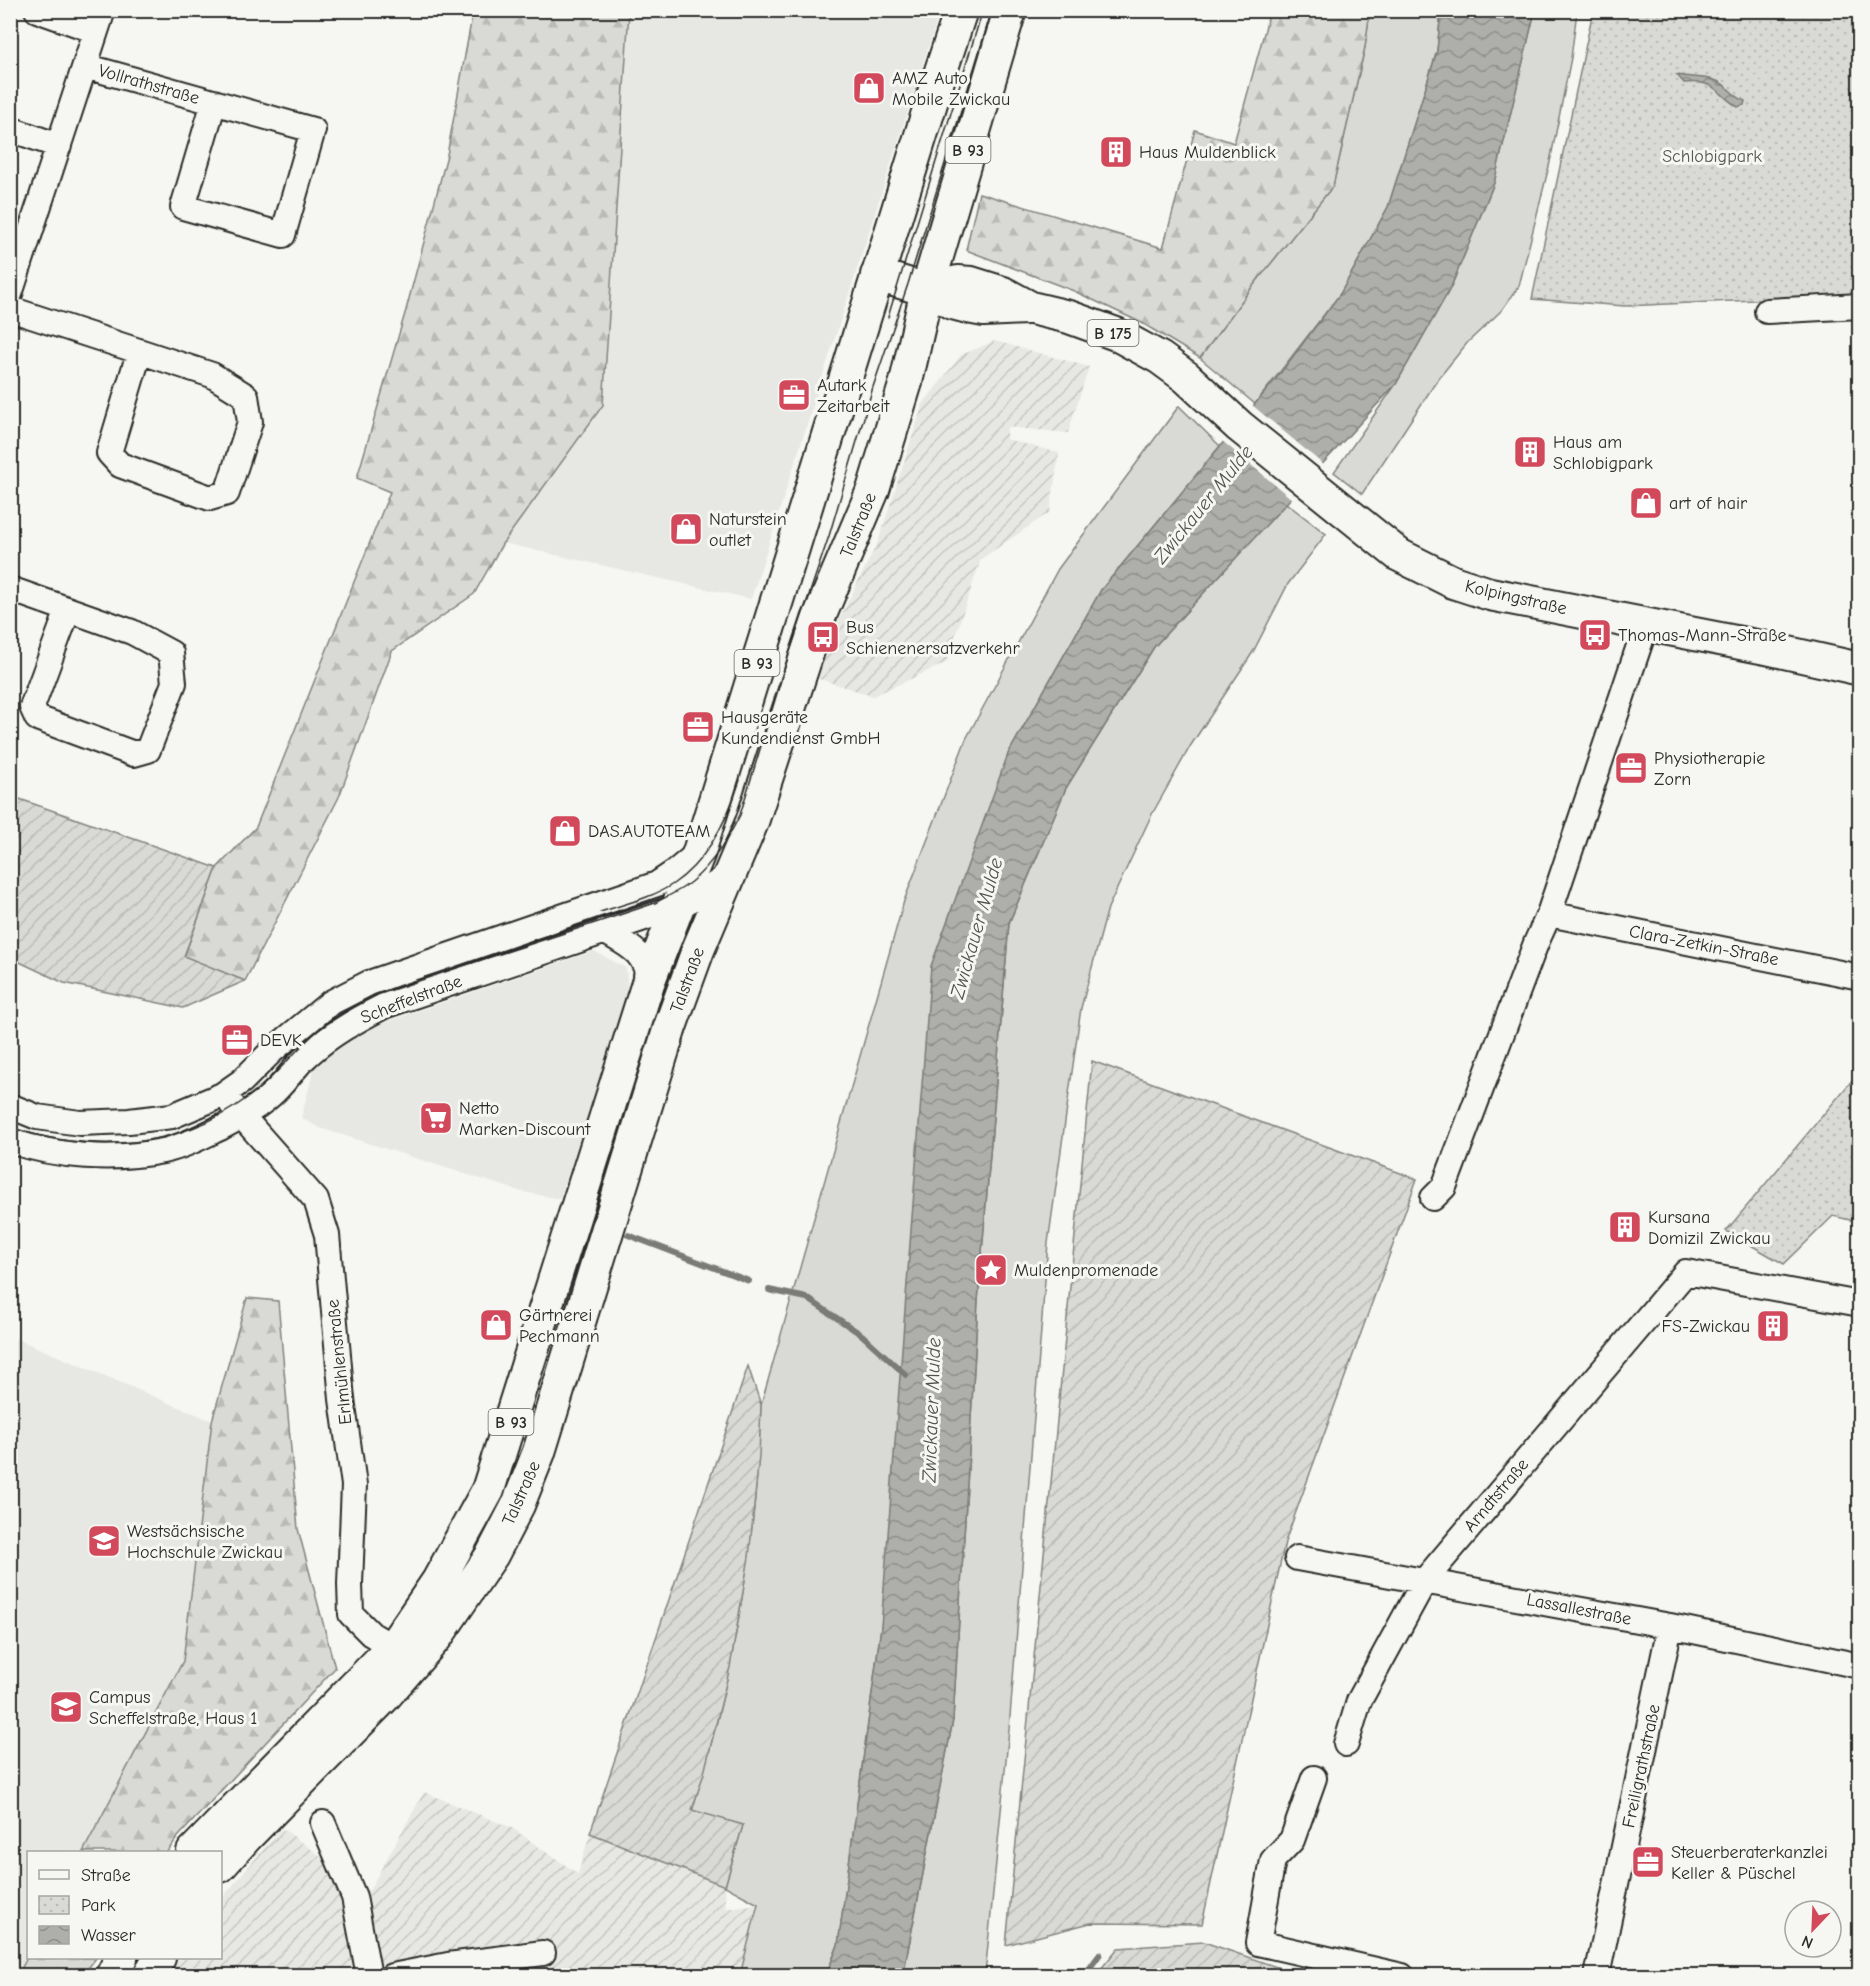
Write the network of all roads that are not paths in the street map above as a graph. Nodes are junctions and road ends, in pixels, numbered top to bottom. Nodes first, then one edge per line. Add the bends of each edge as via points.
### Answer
1 (37, 10) edge
2 (961, 10) edge
3 (1010, 10) edge
4 (100, 21) edge
5 (85, 66) junction
6 (214, 102) junction
7 (10, 129) edge
8 (59, 146) junction
9 (877, 275) junction
10 (927, 290) junction
11 (10, 294) edge
12 (1860, 306) edge
13 (10, 309) edge
14 (1767, 311) dead end
15 (139, 352) junction
16 (10, 590) edge
17 (68, 610) junction
18 (1646, 625) junction
19 (1860, 669) edge
20 (686, 897) junction
21 (1549, 914) junction
22 (603, 932) junction
23 (1860, 977) edge
24 (648, 983) junction
25 (222, 1095) junction
26 (10, 1106) edge
27 (242, 1116) junction
28 (10, 1141) edge
29 (1433, 1198) dead end
30 (1860, 1304) edge
31 (1297, 1558) dead end
32 (1425, 1580) junction
33 (1670, 1626) junction
34 (393, 1647) junction
35 (1860, 1666) edge
36 (1346, 1744) dead end
37 (1314, 1778) dead end
38 (323, 1823) dead end
39 (194, 1851) edge
40 (222, 1864) edge
41 (543, 1953) dead end
42 (120, 1959) edge
43 (158, 1959) edge
44 (112, 1976) edge
45 (149, 1976) edge
46 (369, 1976) edge
47 (392, 1976) edge
48 (1402, 1976) edge
49 (1597, 1976) edge

1 - 4 street
2 - 9 main road, Talstraße / B 93
3 - 10 main road, Talstraße / B 93
4 - 5 street
5 - 6 street, Vollrathstraße
5 - 8 street
6 - 6 street, Vollrathstraße via 313,130 283,235 183,207
7 - 8 street
8 - 11 street
9 - 10 main road
9 - 20 main road, Talstraße / B 93
10 - 18 main road, Kolpingstraße / B 175 via 958,282 971,283 1003,293 1031,308 1116,334 1160,358 1392,550 1416,565 1490,594
10 - 20 main road, Talstraße / B 93 via 906,382 873,490 818,620 752,822 730,874
12 - 14 street
13 - 15 street
15 - 15 street via 109,453 120,465 210,498 227,492 250,422 246,396 212,375
16 - 17 street
17 - 17 street via 32,707 37,718 134,754 148,750 174,682 171,653 132,632
18 - 19 main road, Kolpingstraße / B 175
18 - 21 street
20 - 22 street, Scheffelstraße
20 - 24 main road, Talstraße / B 93
20 - 25 street, Scheffelstraße via 369,983 330,1003
20 - 40 main road, Talstraße / B 93 via 670,1028 539,1452 518,1505 492,1555 437,1636 384,1697
21 - 23 street, Clara-Zetkin-Straße
21 - 29 street via 1444,1187
22 - 24 street via 642,958
22 - 27 street, Scheffelstraße via 399,1000 363,1016 307,1055 271,1095
24 - 34 main road, Talstraße / B 93 via 488,1490 438,1581
25 - 26 street, Scheffelstraße via 172,1116 129,1121 80,1123 37,1117
25 - 27 street, Erlmühlenstraße
27 - 28 street, Scheffelstraße via 165,1151 132,1155 78,1156
27 - 34 street, Erlmühlenstraße via 316,1200 327,1235 354,1485 351,1614 371,1634
30 - 32 street, Arndtstraße via 1686,1272
31 - 32 street, Lassallestraße
32 - 33 street, Lassallestraße
32 - 36 street, Arndtstraße via 1359,1701
33 - 35 street, Lassallestraße
33 - 49 street, Freiligrathstraße
34 - 39 main road, Talstraße / B 93
37 - 48 street via 1292,1840 1273,1860 1258,1943
38 - 46 street via 354,1897
41 - 47 street
42 - 44 main road
43 - 45 main road

